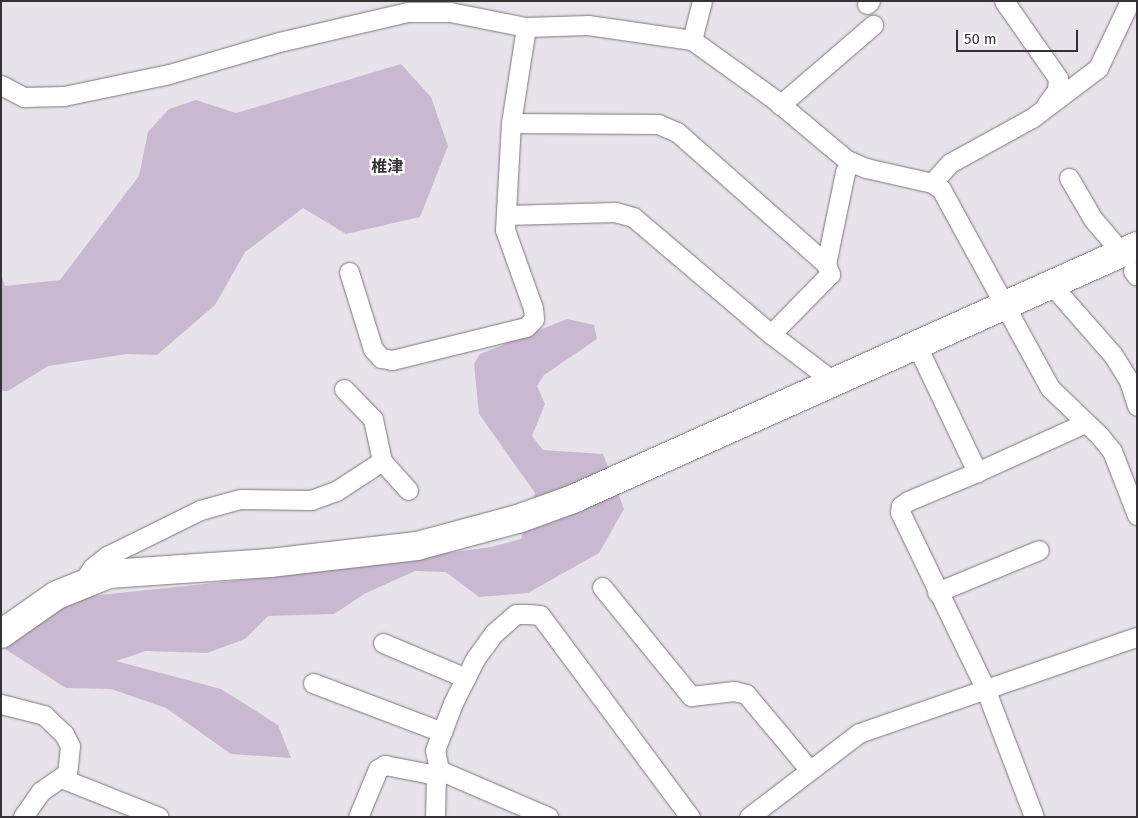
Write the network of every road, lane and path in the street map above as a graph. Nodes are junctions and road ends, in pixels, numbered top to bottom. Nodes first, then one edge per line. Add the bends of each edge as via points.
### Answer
1 (1004, 1) edge
2 (1130, 1) edge
3 (699, 2) edge
4 (398, 8) edge
5 (873, 25) dead end
6 (526, 27) junction
7 (692, 40) junction
8 (1, 85) edge
9 (780, 105) junction
10 (1045, 107) junction
11 (511, 123) junction
12 (851, 162) junction
13 (1069, 178) dead end
14 (932, 183) junction
15 (506, 214) junction
16 (1132, 261) edge
17 (826, 264) junction
18 (349, 272) dead end
19 (1050, 284) junction
20 (1007, 305) junction
21 (771, 334) junction
22 (917, 346) junction
23 (834, 382) junction
24 (344, 389) dead end
25 (1137, 406) edge
26 (1086, 423) junction
27 (382, 461) junction
28 (977, 472) junction
29 (408, 490) dead end
30 (1137, 516) edge
31 (1040, 550) dead end
32 (82, 583) junction
33 (602, 587) dead end
34 (937, 592) junction
35 (1, 634) edge
36 (1137, 637) edge
37 (383, 643) dead end
38 (466, 678) junction
39 (313, 683) dead end
40 (985, 688) junction
41 (1, 704) edge
42 (442, 732) junction
43 (809, 769) junction
44 (437, 772) junction
45 (61, 778) junction
46 (529, 812) edge
47 (23, 817) edge
48 (159, 817) edge
49 (358, 817) edge
50 (435, 817) edge
51 (548, 817) edge
52 (690, 817) edge
53 (749, 817) edge
54 (1034, 817) edge

1 - 10 street via 1058,78 1057,90
2 - 10 street via 1098,68
3 - 7 street
4 - 6 street via 450,12
4 - 8 street via 64,96 24,97
5 - 9 street
6 - 7 street via 588,25
6 - 11 street
7 - 9 street
9 - 12 street
10 - 14 street via 1032,118 967,151 950,163
11 - 15 street
11 - 17 street via 658,124 678,132
12 - 14 street
12 - 17 street
13 - 16 street via 1093,219
14 - 20 street via 942,190
15 - 18 street via 505,230 533,308 534,319 526,327 392,360 381,358 373,349
15 - 21 street via 615,212 633,217
16 - 19 street
17 - 21 street via 830,274
19 - 20 street
19 - 25 street via 1112,356 1129,381
20 - 22 street
20 - 26 street via 1050,388
21 - 23 street
22 - 23 street
22 - 28 street
23 - 32 street via 573,500 518,519 417,546 270,564 108,574
24 - 27 street via 373,419
26 - 28 street
26 - 30 street via 1112,451
27 - 29 street
27 - 32 street via 336,491 311,500 240,499 200,510 107,556 92,568
28 - 34 street via 901,506 900,512
31 - 34 street
32 - 35 street via 57,594
33 - 43 street via 691,696 734,691 746,694
34 - 40 street
36 - 40 street
37 - 38 street
38 - 42 street
38 - 52 street via 494,633 516,614 540,615
39 - 42 street
40 - 43 street via 859,733
40 - 54 street
41 - 45 street via 44,715 64,734 70,746 70,761
42 - 44 street via 435,750
43 - 53 street
44 - 46 street
44 - 49 street via 385,765 378,770
44 - 50 street
45 - 47 street via 41,791
45 - 48 street
46 - 51 street

